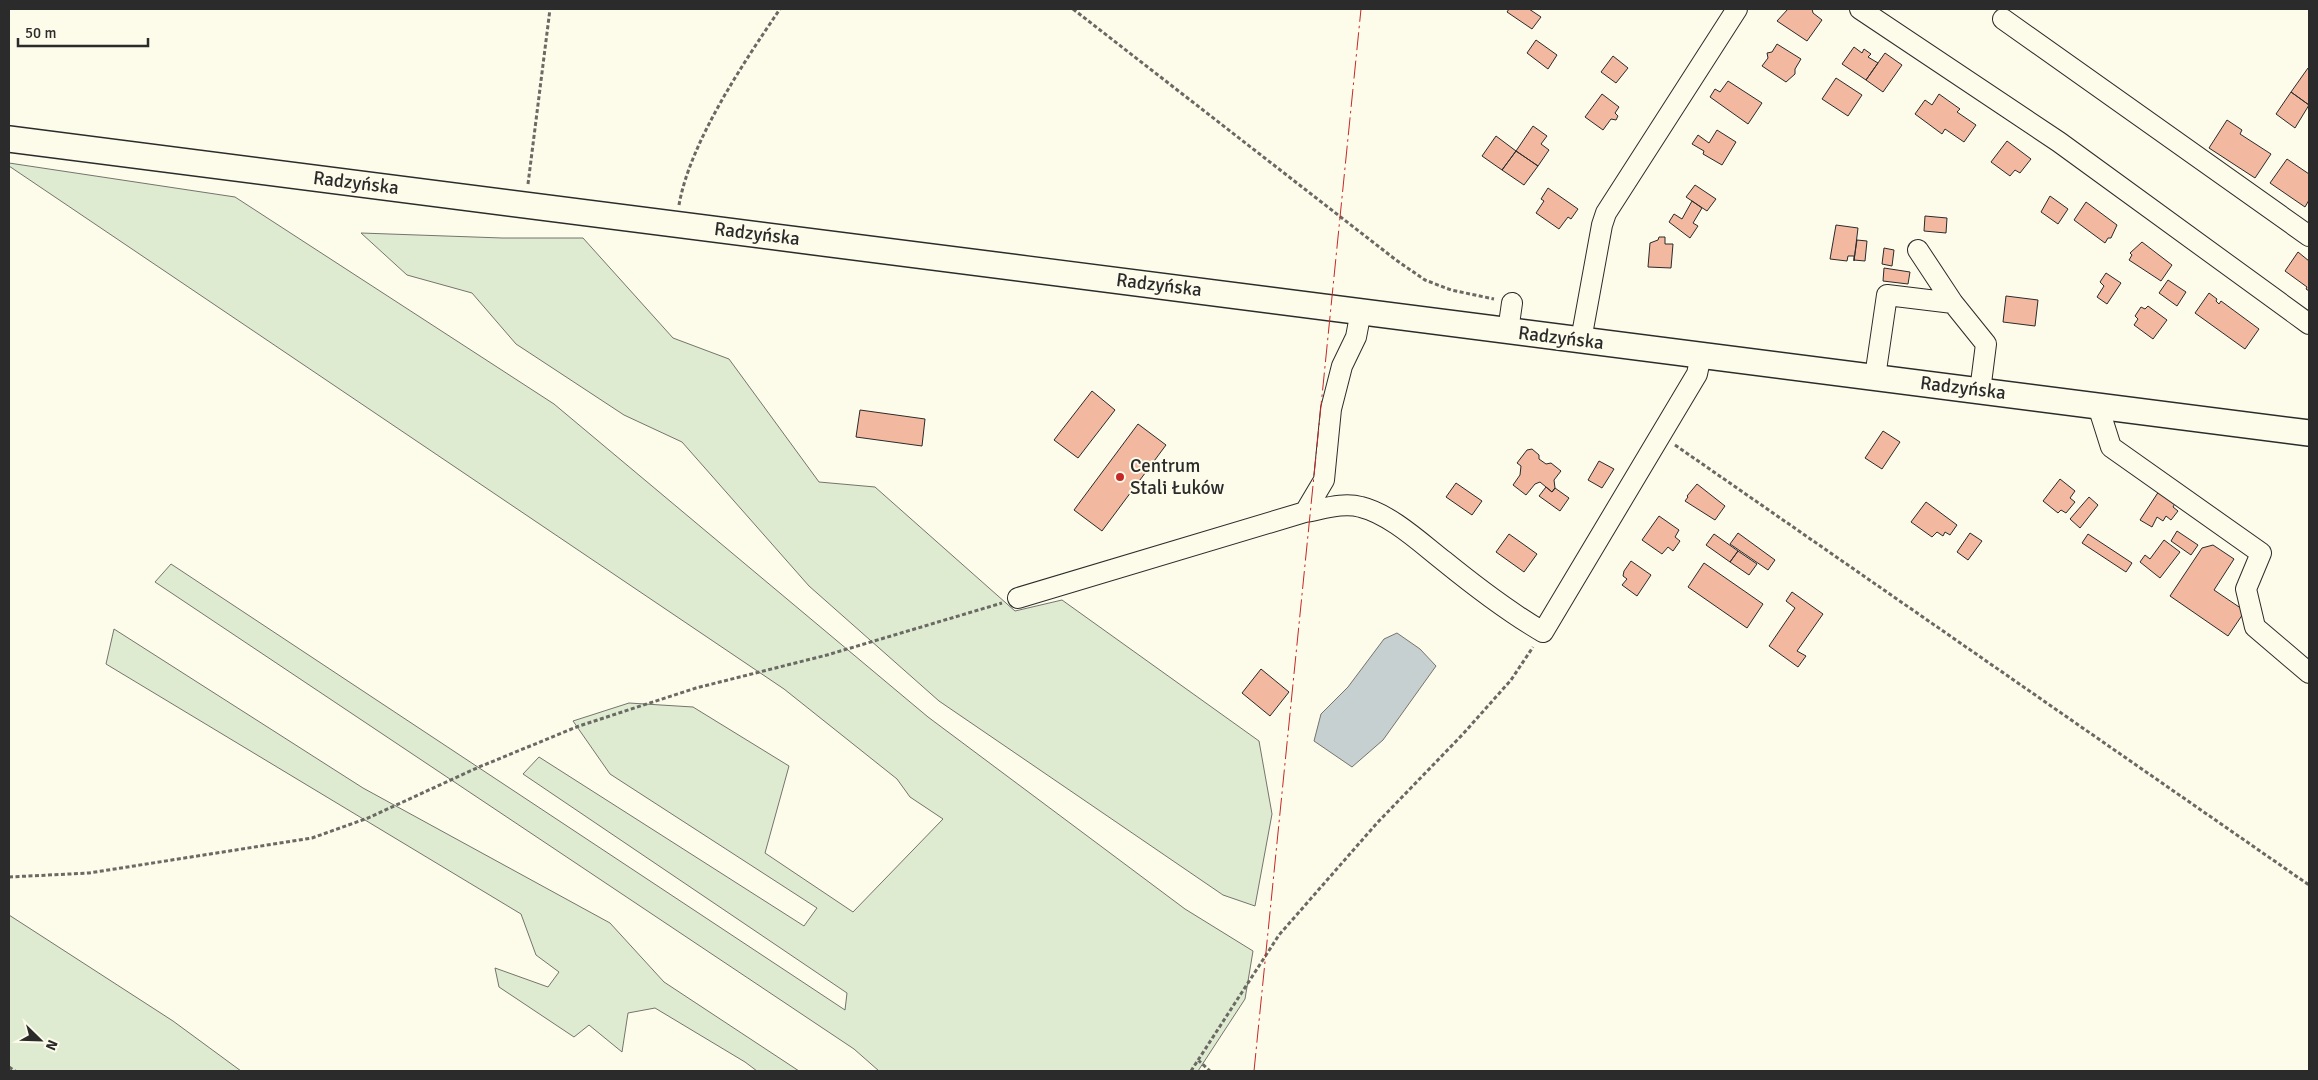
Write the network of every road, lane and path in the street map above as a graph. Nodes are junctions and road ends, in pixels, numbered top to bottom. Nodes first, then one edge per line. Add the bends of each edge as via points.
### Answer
1 (550, 9) edge
2 (780, 9) edge
3 (1073, 9) edge
4 (1737, 9) edge
5 (1860, 9) edge
6 (2003, 19) dead end
7 (9, 139) edge
8 (526, 205) junction
9 (675, 224) junction
10 (2309, 236) edge
11 (1918, 250) dead end
12 (1512, 303) joint
13 (1952, 303) junction
14 (1361, 311) junction
15 (2309, 324) edge
16 (1508, 331) junction
17 (1581, 340) junction
18 (1702, 355) junction
19 (1875, 377) junction
20 (1980, 391) junction
21 (2098, 406) junction
22 (2309, 433) edge
23 (1660, 435) junction
24 (1305, 512) junction
25 (1018, 598) joint
26 (1543, 632) junction
27 (2309, 672) edge
28 (9, 877) edge
29 (2309, 885) edge
30 (1198, 1060) junction
31 (9, 1067) edge
32 (15, 1071) edge
33 (1191, 1071) edge
34 (1210, 1071) edge

1 - 8 path
2 - 9 path via 731,86 694,155 680,195
3 - 12 path via 1425,280 1451,290
4 - 17 street via 1606,212
5 - 15 street via 2059,142
6 - 10 street
7 - 8 main road, Radzyńska
8 - 9 main road, Radzyńska
9 - 14 main road, Radzyńska
11 - 13 street
12 - 16 street
13 - 19 street via 1887,295
13 - 20 street via 1986,344
14 - 16 main road, Radzyńska
14 - 24 street via 1356,337 1342,366 1331,410 1324,480
16 - 17 main road, Radzyńska
17 - 18 main road, Radzyńska
18 - 19 main road, Radzyńska
18 - 23 street via 1697,374
19 - 20 main road, Radzyńska
20 - 21 main road, Radzyńska
21 - 22 main road, Radzyńska
21 - 27 street via 2111,447 2261,553 2246,589 2255,627
23 - 26 street
23 - 29 path
24 - 25 street
24 - 26 street via 1345,505 1377,513 1506,610
25 - 28 path via 827,655 696,688 579,726 368,818 312,838 89,873
26 - 30 path via 1511,680 1377,823 1279,935
30 - 33 path
30 - 34 path
31 - 32 path

